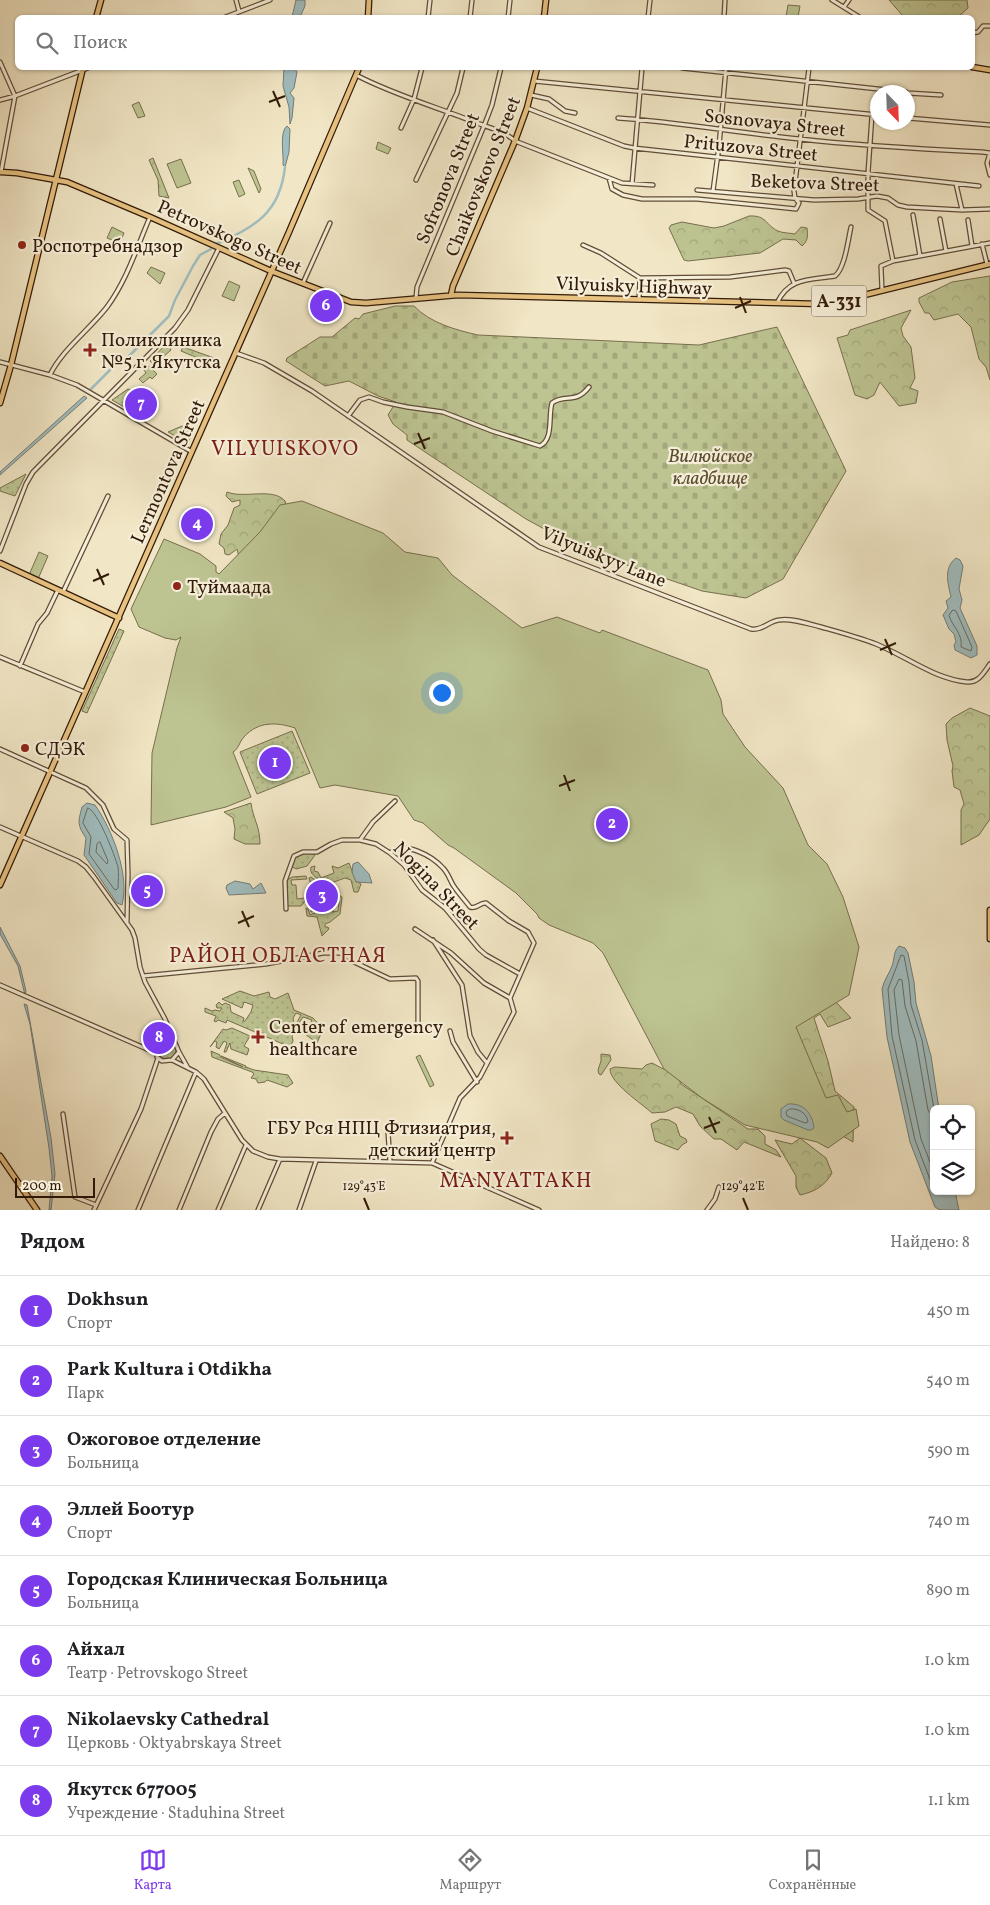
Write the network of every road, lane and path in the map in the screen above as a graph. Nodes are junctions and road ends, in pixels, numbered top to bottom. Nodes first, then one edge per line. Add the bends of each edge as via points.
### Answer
1 (101, 0) edge
2 (236, 0) edge
3 (270, 0) edge
4 (369, 0) edge
5 (430, 0) edge
6 (472, 0) edge
7 (510, 0) edge
8 (546, 0) edge
9 (646, 0) edge
10 (650, 0) edge
11 (725, 0) edge
12 (832, 0) edge
13 (849, 0) edge
14 (844, 7) junction
15 (239, 12) junction
16 (97, 15) edge
17 (231, 15) edge
18 (368, 15) edge
19 (428, 15) edge
20 (470, 15) edge
21 (508, 15) edge
22 (544, 15) edge
23 (648, 15) edge
24 (724, 15) edge
25 (856, 15) edge
26 (990, 26) edge
27 (975, 32) edge
28 (0, 62) edge
29 (975, 68) edge
30 (80, 70) edge
31 (82, 70) edge
32 (358, 70) edge
33 (421, 70) edge
34 (463, 70) edge
35 (501, 70) edge
36 (537, 70) edge
37 (642, 70) edge
38 (704, 70) edge
39 (808, 70) edge
40 (990, 70) edge
41 (726, 72) junction
42 (356, 75) junction
43 (534, 81) junction
44 (807, 81) junction
45 (870, 89) edge
46 (640, 92) junction
47 (915, 93) edge
48 (531, 95) junction
49 (941, 95) dead end
50 (15, 96) junction
51 (414, 99) junction
52 (0, 100) edge
53 (723, 100) junction
54 (527, 108) junction
55 (803, 108) junction
56 (449, 112) junction
57 (575, 113) dead end
58 (870, 115) edge
59 (618, 118) dead end
60 (637, 119) junction
61 (915, 119) edge
62 (990, 124) edge
63 (484, 126) junction
64 (401, 128) dead end
65 (721, 130) junction
66 (871, 130) edge
67 (799, 139) junction
68 (516, 141) junction
69 (869, 146) junction
70 (634, 148) junction
71 (990, 153) edge
72 (718, 157) junction
73 (797, 166) junction
74 (0, 172) edge
75 (868, 173) junction
76 (990, 176) edge
77 (608, 178) junction
78 (56, 180) junction
79 (416, 180) dead end
80 (632, 184) junction
81 (956, 184) junction
82 (653, 185) dead end
83 (978, 186) dead end
84 (697, 190) dead end
85 (713, 191) junction
86 (867, 196) junction
87 (795, 198) junction
88 (990, 209) edge
89 (962, 210) junction
90 (912, 215) dead end
91 (150, 217) junction
92 (940, 219) dead end
93 (968, 220) dead end
94 (330, 223) dead end
95 (851, 227) dead end
96 (990, 243) edge
97 (982, 244) junction
98 (583, 245) dead end
99 (972, 246) junction
100 (219, 248) junction
101 (946, 252) junction
102 (920, 256) junction
103 (893, 262) junction
104 (988, 264) edge
105 (271, 271) junction
106 (640, 278) junction
107 (794, 283) junction
108 (303, 284) junction
109 (882, 290) junction
110 (451, 295) junction
111 (416, 298) junction
112 (639, 300) junction
113 (776, 304) junction
114 (236, 353) junction
115 (0, 362) edge
116 (11, 365) junction
117 (50, 375) junction
118 (589, 387) dead end
119 (103, 400) junction
120 (0, 403) edge
121 (348, 416) junction
122 (192, 452) junction
123 (108, 496) dead end
124 (0, 551) edge
125 (0, 563) edge
126 (61, 591) junction
127 (118, 618) junction
128 (0, 657) edge
129 (990, 664) edge
130 (20, 666) junction
131 (85, 692) junction
132 (0, 749) edge
133 (50, 770) junction
134 (395, 801) dead end
135 (0, 826) edge
136 (22, 836) junction
137 (360, 840) junction
138 (390, 854) junction
139 (0, 885) edge
140 (286, 909) dead end
141 (990, 910) edge
142 (126, 923) junction
143 (415, 929) dead end
144 (990, 939) edge
145 (433, 940) junction
146 (520, 974) junction
147 (143, 976) junction
148 (0, 985) edge
149 (510, 998) junction
150 (418, 1030) dead end
151 (450, 1031) dead end
152 (172, 1036) junction
153 (168, 1042) junction
154 (174, 1043) junction
155 (179, 1052) junction
156 (156, 1053) junction
157 (158, 1058) junction
158 (172, 1060) junction
159 (162, 1061) junction
160 (487, 1063) junction
161 (157, 1064) junction
162 (188, 1068) junction
163 (196, 1072) junction
164 (477, 1082) junction
165 (63, 1114) dead end
166 (225, 1114) junction
167 (388, 1132) dead end
168 (246, 1145) junction
169 (0, 1156) edge
170 (280, 1159) junction
171 (316, 1161) junction
172 (390, 1162) junction
173 (432, 1163) junction
174 (719, 1187) dead end
175 (96, 1206) junction
176 (36, 1210) edge
177 (94, 1210) edge
178 (138, 1210) edge
179 (178, 1210) edge
180 (218, 1210) edge
181 (258, 1210) edge
182 (299, 1210) edge
183 (539, 1210) edge
184 (707, 1210) edge

1 - 16 main road
2 - 15 street
3 - 15 street
4 - 18 main road
5 - 19 street
6 - 20 street
7 - 21 street
8 - 22 main road
9 - 10 street
10 - 23 street
11 - 24 street
12 - 14 street
13 - 14 street
14 - 25 street
15 - 17 street
26 - 27 street via 983,26
28 - 50 street
29 - 40 main road
30 - 50 street
31 - 78 main road
32 - 42 main road, Lermontova Street
33 - 51 street
34 - 56 street
35 - 63 street, Sofronova Street
36 - 43 main road, Chaikovskovo Street
37 - 46 street
38 - 41 street
39 - 44 street
41 - 44 street
41 - 53 street
42 - 51 street
42 - 105 main road, Lermontova Street
43 - 46 street
43 - 48 main road, Chaikovskovo Street
44 - 45 street
44 - 55 street
46 - 53 street
46 - 60 street
47 - 49 street
48 - 54 main road, Chaikovskovo Street
48 - 57 street via 549,99 565,111
50 - 52 street
50 - 74 street
51 - 56 street
51 - 64 street
53 - 55 street
53 - 65 street
54 - 68 main road, Chaikovskovo Street
54 - 70 street, Prituzova Street
55 - 58 street
55 - 67 street
56 - 63 street
56 - 79 street
59 - 60 street, Sosnovaya Street
60 - 65 street, Sosnovaya Street
60 - 70 street
61 - 62 street
63 - 68 street
63 - 111 street, Sofronova Street via 417,287
65 - 67 street, Sosnovaya Street
65 - 72 street
66 - 69 street
67 - 69 street, Sosnovaya Street
67 - 73 street
68 - 77 street
68 - 110 main road, Chaikovskovo Street
69 - 71 street, Sosnovaya Street
69 - 75 street
70 - 72 street, Prituzova Street
70 - 80 street
71 - 76 street via 987,163
72 - 73 street, Prituzova Street
72 - 85 street
73 - 75 street, Prituzova Street
73 - 87 street
74 - 78 main road, Petrovskogo Street
75 - 81 street, Prituzova Street
75 - 86 street
77 - 80 street
77 - 87 street via 613,190 642,199 697,199 796,208 799,206
78 - 91 main road, Petrovskogo Street
78 - 116 main road
80 - 82 street
81 - 83 street, Prituzova Street
81 - 89 street
84 - 85 street, Beketova Street
85 - 87 street, Beketova Street
86 - 87 street, Beketova Street via 863,199 831,200
86 - 89 street, Beketova Street via 888,198 903,207
86 - 103 street via 868,210 885,221
88 - 89 street, Beketova Street
90 - 102 street
91 - 100 main road, Petrovskogo Street
91 - 117 street via 120,287
92 - 101 street
93 - 99 street
94 - 108 street
95 - 107 street via 846,252 835,276
96 - 97 street
97 - 99 street
97 - 104 street
98 - 106 street
99 - 101 street
100 - 105 main road, Petrovskogo Street
100 - 119 street via 181,321
101 - 102 street
102 - 103 street
103 - 109 street via 881,266
104 - 109 main road, Vilyuisky Highway / А-331
105 - 108 main road, Petrovskogo Street / А-331
105 - 114 main road, Lermontova Street
106 - 107 street via 730,277 785,270
106 - 112 street
107 - 113 street
108 - 111 main road, Petrovskogo Street / А-331 via 359,303
109 - 113 main road, Vilyuisky Highway / А-331 via 820,304
110 - 111 main road, Petrovskogo Street / А-331
110 - 112 main road, Vilyuisky Highway / А-331
112 - 113 main road, Vilyuisky Highway / А-331
114 - 121 street, Vilyuiskyy Lane via 289,376
114 - 122 main road, Lermontova Street
115 - 116 street
116 - 117 street
116 - 120 main road
117 - 119 street
118 - 121 street via 578,398 552,403 548,437 540,446 443,412 399,406 369,397 360,400
119 - 122 street
119 - 124 street via 33,472
121 - 129 street, Vilyuiskyy Lane via 539,547 721,618 756,630 778,620 820,627 875,644 945,677 968,682 979,679
122 - 127 main road, Lermontova Street
123 - 126 street
125 - 126 main road
126 - 127 main road
126 - 130 street via 38,624
127 - 131 main road, Lermontova Street
128 - 130 street
130 - 131 street
131 - 133 main road, Lermontova Street
132 - 133 street
133 - 136 main road, Lermontova Street
133 - 142 street via 94,794 110,823 127,840
134 - 137 street
135 - 136 street
136 - 139 main road, Lermontova Street
136 - 142 street via 86,867
137 - 138 street, Nogina Street via 376,844
137 - 140 street, Nogina Street via 342,840 317,852 294,856 285,881
138 - 146 street, Nogina Street via 404,865 422,890 445,908 478,949
138 - 146 street via 404,848 431,858 444,869 470,907 486,903 528,932 534,943
141 - 144 main road
142 - 147 street via 135,938
143 - 145 street
145 - 149 street via 484,983
145 - 160 street via 462,985 470,1036
146 - 149 street
147 - 150 street via 340,953 390,979 416,978
147 - 152 street
148 - 156 street
149 - 160 street via 514,1012
151 - 164 street
152 - 153 street
152 - 154 street
153 - 154 street
153 - 156 street
154 - 155 street
155 - 158 street
155 - 162 street
156 - 157 street
157 - 159 street
157 - 161 street
158 - 159 street
158 - 162 street
159 - 161 street
160 - 164 street
161 - 175 street via 141,1109
162 - 163 street
163 - 166 street via 208,1084
163 - 178 street
164 - 173 street via 460,1098
165 - 175 street via 74,1194
166 - 168 street
166 - 179 street via 211,1132
167 - 172 street
168 - 170 street via 258,1153
168 - 180 street
169 - 176 main road
170 - 171 street
170 - 181 street
171 - 172 street
171 - 182 street
172 - 173 street
173 - 183 street
174 - 184 street
175 - 177 street

